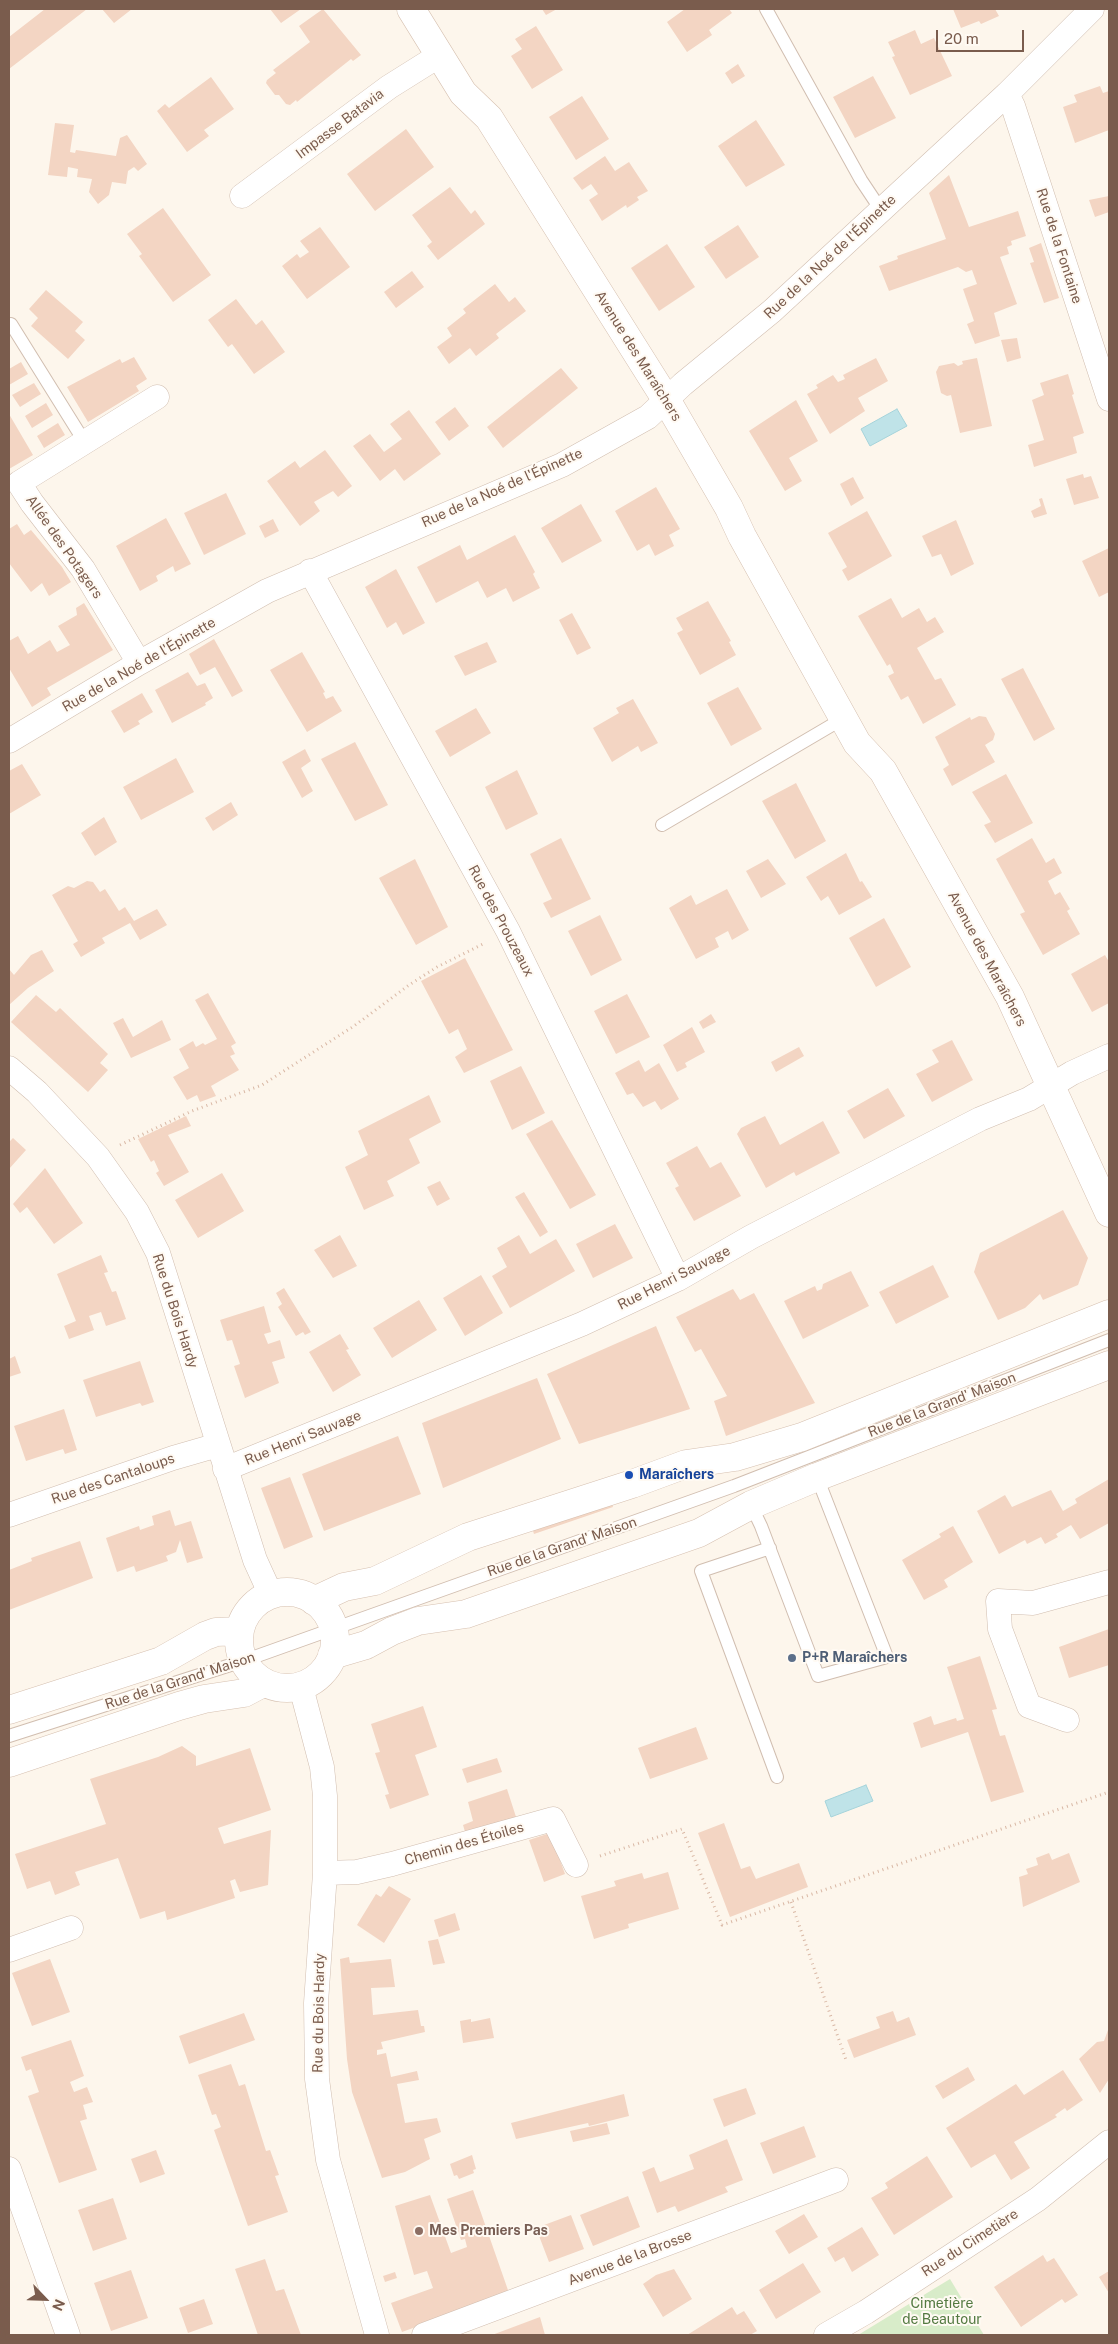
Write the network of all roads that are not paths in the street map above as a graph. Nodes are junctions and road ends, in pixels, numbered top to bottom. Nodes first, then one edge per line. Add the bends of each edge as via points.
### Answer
1 (411, 9) edge
2 (766, 9) edge
3 (1092, 9) edge
4 (440, 55) junction
5 (1007, 94) junction
6 (242, 196) dead end
7 (881, 210) junction
8 (11, 324) dead end
9 (158, 397) dead end
10 (1109, 399) edge
11 (667, 401) junction
12 (84, 441) junction
13 (14, 486) edge
14 (310, 572) junction
15 (139, 663) junction
16 (844, 718) junction
17 (9, 741) edge
18 (662, 825) dead end
19 (1109, 1056) edge
20 (9, 1068) edge
21 (1051, 1086) junction
22 (1109, 1213) edge
23 (678, 1279) junction
24 (1109, 1314) edge
25 (1109, 1340) edge
26 (1109, 1365) edge
27 (218, 1445) junction
28 (225, 1469) junction
29 (817, 1476) junction
30 (751, 1505) junction
31 (9, 1515) edge
32 (770, 1548) junction
33 (1109, 1582) edge
34 (271, 1595) junction
35 (314, 1601) junction
36 (333, 1628) junction
37 (239, 1631) junction
38 (332, 1655) junction
39 (243, 1661) junction
40 (263, 1683) junction
41 (301, 1686) junction
42 (9, 1710) edge
43 (1067, 1720) dead end
44 (9, 1736) edge
45 (9, 1764) edge
46 (777, 1777) dead end
47 (576, 1865) road end
48 (325, 1873) junction
49 (70, 1928) dead end
50 (9, 1950) edge
51 (1109, 2142) edge
52 (9, 2169) edge
53 (836, 2180) dead end
54 (68, 2335) edge
55 (377, 2335) edge
56 (424, 2335) edge
57 (826, 2335) edge

1 - 4 main road, Avenue des Maraîchers
2 - 7 lane
3 - 5 street, Rue de la Noé de l'Épinette
4 - 6 street, Impasse Batavia via 389,87
4 - 11 main road, Avenue des Maraîchers via 463,93 489,118
5 - 7 street, Rue de la Noé de l'Épinette
5 - 10 street, Rue de la Fontaine via 1014,106
7 - 11 street, Rue de la Noé de l'Épinette via 772,311
8 - 12 lane
9 - 12 street, Allée des Potagers
11 - 14 street, Rue de la Noé de l'Épinette via 648,417 562,465
11 - 16 main road, Avenue des Maraîchers
12 - 13 street, Allée des Potagers
13 - 15 street, Allée des Potagers via 32,503 83,569
14 - 15 street, Rue de la Noé de l'Épinette via 267,591
14 - 23 street, Rue des Prouzeaux via 508,931
15 - 17 street, Rue de la Noé de l'Épinette
16 - 18 lane
16 - 21 main road, Avenue des Maraîchers via 857,743 883,771 1010,997
19 - 21 street, Rue Henri Sauvage
20 - 27 street, Rue du Bois Hardy via 37,1092 98,1157 137,1212 158,1253
21 - 22 main road, Avenue des Maraîchers
21 - 23 street, Rue Henri Sauvage via 751,1237
23 - 28 street, Rue Henri Sauvage via 582,1324
24 - 35 main road, Rue de la Grand' Maison via 802,1437 735,1457 686,1464 468,1536 375,1581 344,1587
25 - 36 lane, Rue de la Grand' Maison via 734,1486
26 - 29 main road, Rue de la Grand' Maison
27 - 28 street, Rue du Bois Hardy
27 - 31 street, Rue des Cantaloups
28 - 34 street, Rue du Bois Hardy via 255,1560
29 - 30 main road, Rue de la Grand' Maison
29 - 32 lane via 888,1657 818,1676
30 - 32 lane
30 - 38 main road, Rue de la Grand' Maison via 699,1533 466,1614 418,1621
32 - 46 lane via 701,1571
33 - 43 street via 1033,1603 998,1601 1000,1629 1029,1706
34 - 35 main road via 293,1593
34 - 37 main road via 250,1609
35 - 36 main road via 329,1617
36 - 38 main road via 335,1642
36 - 39 lane, Rue de la Grand' Maison
37 - 39 main road
37 - 42 main road, Rue de la Grand' Maison via 216,1632 161,1661
38 - 41 main road via 314,1680
39 - 40 main road
39 - 44 lane, Rue de la Grand' Maison
40 - 41 main road via 275,1687
40 - 45 main road, Rue de la Grand' Maison via 244,1693 179,1706
41 - 48 street, Rue du Bois Hardy via 322,1767
47 - 48 street, Chemin des Étoiles via 553,1819 375,1868
48 - 55 street, Rue du Bois Hardy via 316,2003 317,2079 328,2160
49 - 50 street
51 - 57 street, Rue du Cimetière via 1038,2199
52 - 54 street
53 - 56 street, Avenue de la Brosse

